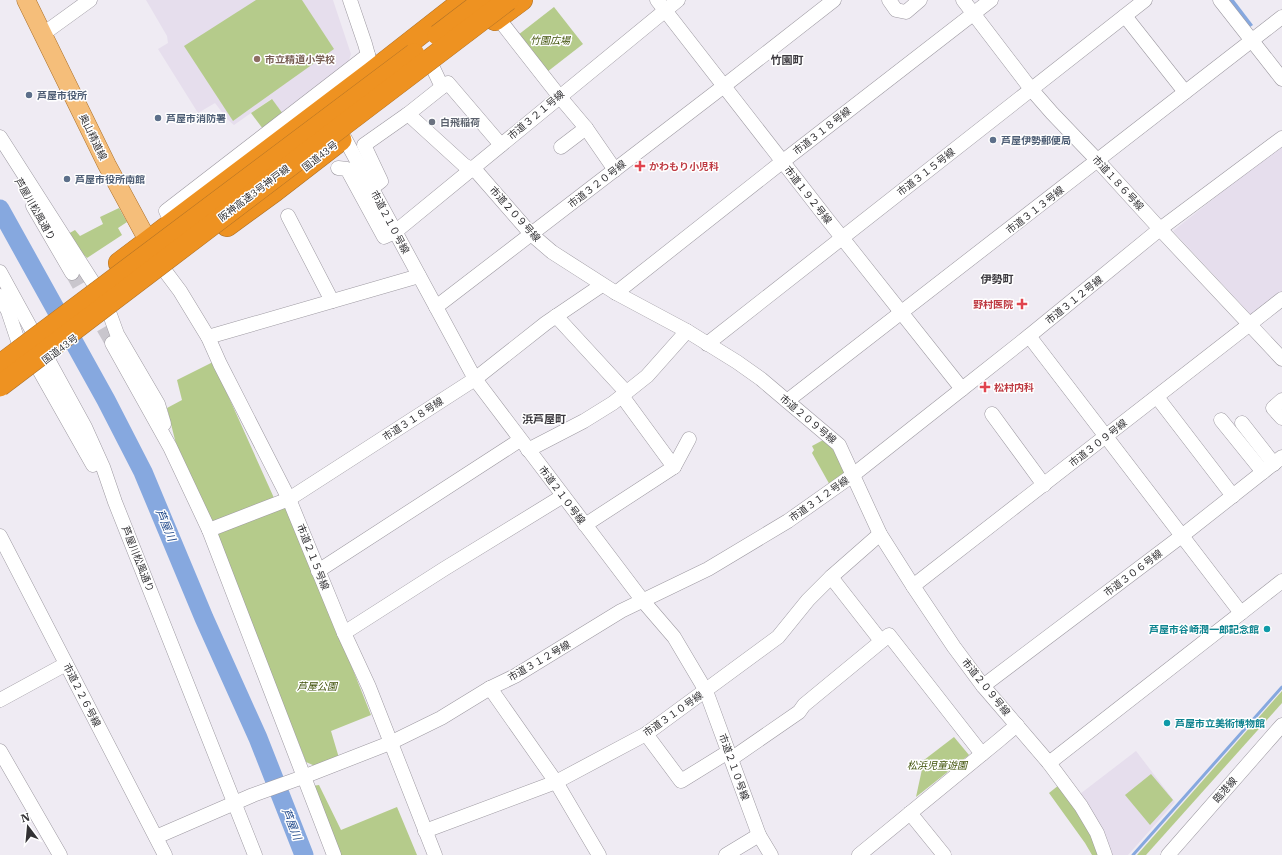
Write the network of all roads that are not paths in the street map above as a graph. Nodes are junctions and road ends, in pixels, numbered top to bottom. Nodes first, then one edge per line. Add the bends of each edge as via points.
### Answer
1 (26, 0) edge
2 (90, 0) edge
3 (350, 0) edge
4 (464, 0) edge
5 (484, 0) edge
6 (522, 0) edge
7 (678, 0) edge
8 (834, 0) edge
9 (889, 0) edge
10 (920, 0) edge
11 (963, 0) edge
12 (991, 0) edge
13 (1145, 0) edge
14 (1220, 0) edge
15 (661, 5) edge
16 (503, 9) edge
17 (974, 13) junction
18 (1125, 16) junction
19 (1282, 17) edge
20 (43, 34) junction
21 (1252, 40) junction
22 (370, 63) junction
23 (433, 68) junction
24 (1282, 79) edge
25 (724, 86) junction
26 (442, 87) junction
27 (1031, 89) junction
28 (1185, 92) junction
29 (559, 96) junction
30 (408, 114) junction
31 (586, 128) junction
32 (0, 137) edge
33 (344, 138) junction
34 (1282, 138) edge
35 (0, 143) edge
36 (501, 145) junction
37 (561, 146) dead end
38 (1098, 161) junction
39 (782, 162) junction
40 (338, 168) dead end
41 (471, 169) junction
42 (615, 170) junction
43 (372, 188) junction
44 (288, 216) dead end
45 (1160, 229) junction
46 (395, 232) junction
47 (531, 234) junction
48 (842, 238) junction
49 (148, 241) junction
50 (165, 271) junction
51 (0, 272) edge
52 (72, 273) tunnel mouth
53 (419, 276) junction
54 (602, 285) junction
55 (90, 286) junction
56 (616, 293) junction
57 (0, 296) edge
58 (1282, 299) edge
59 (332, 301) junction
60 (436, 307) junction
61 (902, 313) junction
62 (106, 314) junction
63 (556, 316) junction
64 (1250, 325) junction
65 (686, 331) junction
66 (1030, 336) junction
67 (208, 337) junction
68 (22, 338) junction
69 (112, 343) tunnel mouth
70 (707, 344) junction
71 (0, 354) edge
72 (1282, 359) edge
73 (0, 365) edge
74 (39, 365) junction
75 (475, 380) junction
76 (0, 386) edge
77 (962, 389) junction
78 (0, 394) edge
79 (624, 394) junction
80 (1157, 397) junction
81 (1282, 400) edge
82 (787, 401) junction
83 (992, 414) dead end
84 (1282, 418) edge
85 (1221, 420) dead end
86 (1242, 423) dead end
87 (1106, 437) junction
88 (689, 439) dead end
89 (524, 445) junction
90 (170, 447) junction
91 (1273, 465) edge
92 (674, 467) junction
93 (853, 475) junction
94 (1044, 485) junction
95 (563, 496) junction
96 (1233, 496) junction
97 (289, 499) junction
98 (115, 502) junction
99 (585, 525) junction
100 (209, 530) junction
101 (880, 534) junction
102 (1183, 535) junction
103 (0, 536) edge
104 (318, 571) junction
105 (831, 577) junction
106 (1282, 581) edge
107 (913, 586) junction
108 (643, 601) junction
109 (1241, 613) junction
110 (344, 633) junction
111 (881, 642) junction
112 (66, 664) junction
113 (983, 686) junction
114 (490, 688) junction
115 (706, 691) junction
116 (0, 700) edge
117 (1017, 725) junction
118 (1282, 726) edge
119 (646, 734) junction
120 (390, 743) junction
121 (0, 751) edge
122 (982, 754) junction
123 (730, 755) junction
124 (1049, 763) junction
125 (302, 778) junction
126 (556, 782) junction
127 (234, 804) junction
128 (910, 813) junction
129 (425, 831) junction
130 (758, 835) junction
131 (156, 837) junction
132 (60, 855) edge
133 (165, 855) edge
134 (255, 855) edge
135 (334, 855) edge
136 (435, 855) edge
137 (599, 855) edge
138 (726, 855) edge
139 (771, 855) edge
140 (859, 855) edge
141 (944, 855) edge
142 (1105, 855) edge
143 (1168, 855) edge

1 - 20 main road, 奥山精道線
2 - 20 street
3 - 22 street
4 - 22 highway
5 - 73 highway, 阪神高速3号神戸線, bridge
6 - 16 highway, 国道43号
7 - 15 street, 市道３２１号線
8 - 25 street, 市道３２０号線
9 - 10 street via 896,10 906,12
11 - 17 street, 市道１８６号線
12 - 17 street, 市道３１８号線
13 - 18 street, 市道３１５号線
14 - 21 street
15 - 25 street, 市道１９２号線
15 - 29 street, 市道３２１号線
16 - 23 highway, 国道43号
16 - 29 street
16 - 76 highway, 阪神高速3号神戸線, bridge
17 - 27 street, 市道１８６号線
17 - 39 street, 市道３１８号線
18 - 27 street, 市道３１５号線
18 - 28 street
19 - 21 street, 市道３１３号線
20 - 49 main road, 奥山精道線 via 107,165
21 - 24 street
21 - 28 street, 市道３１３号線
22 - 49 highway
23 - 26 street
23 - 33 highway, 国道43号
25 - 39 street, 市道１９２号線
25 - 42 street, 市道３２０号線
26 - 30 street
26 - 36 street via 448,83
27 - 38 street, 市道１８６号線
27 - 48 street, 市道３１５号線
28 - 38 street, 市道３１３号線
29 - 31 street
29 - 36 street, 市道３２１号線
30 - 41 street, 市道２０９号線
30 - 43 street via 364,144 381,181
31 - 37 street
31 - 42 street
32 - 55 street
33 - 43 street, 市道２１０号線
33 - 50 highway, 国道43号
34 - 45 street, 市道３１２号線
35 - 52 street, 芦屋川松風通り via 17,178
36 - 41 street, 市道３２１号線
38 - 45 street, 市道１８６号線
38 - 61 street, 市道３１３号線
39 - 48 street, 市道１９２号線
39 - 56 street, 市道３１８号線
40 - 46 street via 347,169 384,236
41 - 46 street, 市道３２１号線
41 - 47 street, 市道２０９号線 via 477,172
42 - 47 street, 市道３２０号線
43 - 46 street, 市道２１０号線
44 - 59 street
45 - 64 street, 市道１８６号線
45 - 66 street, 市道３１２号線
46 - 53 street, 市道２１０号線
47 - 54 street, 市道２０９号線 via 552,252
47 - 60 street, 市道３２０号線
48 - 61 street, 市道１９２号線
48 - 70 street, 市道３１５号線
49 - 50 main road, 奥山精道線
49 - 55 highway
50 - 62 highway, 国道43号
50 - 67 street, 市道２１５号線
51 - 98 street, 芦屋川松風通り via 85,427
53 - 59 street
53 - 60 street, 市道２１０号線
54 - 56 street, 市道２０９号線
54 - 63 street, 市道３１８号線
55 - 68 highway
56 - 65 street, 市道２０９号線
57 - 68 street
58 - 64 street, 市道３０９号線
59 - 67 street
60 - 75 street, 市道２１０号線
61 - 77 street, 市道１９２号線
61 - 82 street, 市道３１３号線
62 - 74 highway, 国道43号
62 - 90 street via 158,404
63 - 75 street, 市道３１８号線
63 - 79 street
64 - 72 street, 市道１８６号線
64 - 80 street, 市道３０９号線
65 - 70 street, 市道２０９号線
65 - 79 street via 647,376
66 - 77 street, 市道３１２号線
66 - 87 street
67 - 97 street, 市道２１５号線
68 - 71 highway
69 - 90 street
70 - 82 street, 市道２０９号線 via 761,379
74 - 78 highway, 国道43号
74 - 98 street
75 - 89 street, 市道２１０号線
75 - 97 street, 市道３１８号線
77 - 93 street, 市道３１２号線
79 - 89 street via 584,421
79 - 92 street
80 - 87 street, 市道３０９号線
80 - 96 street
81 - 84 street via 1273,408
82 - 93 street, 市道２０９号線 via 839,445
83 - 94 street
85 - 91 street
86 - 91 street
87 - 94 street, 市道３０９号線
87 - 102 street
88 - 92 street
89 - 95 street, 市道２１０号線
89 - 104 street
90 - 100 street
91 - 96 street, 市道３０６号線
92 - 99 street
93 - 101 street, 市道２０９号線
93 - 108 street, 市道３１２号線 via 788,521 708,570
94 - 107 street, 市道３０９号線
95 - 99 street, 市道２１０号線
95 - 110 street
96 - 102 street, 市道３０６号線
97 - 100 street, 市道３１８号線
97 - 104 street, 市道２１５号線
98 - 127 street, 芦屋川松風通り
99 - 108 street, 市道２１０号線
100 - 125 street
101 - 105 street, 市道３１０号線
101 - 107 street, 市道２０９号線
102 - 109 street
102 - 113 street, 市道３０６号線
103 - 112 street, 市道２２６号線
104 - 110 street, 市道２１５号線
105 - 111 street
105 - 115 street, 市道３１０号線 via 808,600 778,637
106 - 109 street
107 - 113 street, 市道２０９号線
108 - 114 street, 市道３１２号線 via 621,611 515,676
108 - 115 street, 市道２１０号線 via 674,637
109 - 124 street
110 - 120 street, 市道２１５号線
111 - 122 street via 889,635
111 - 123 street via 804,705 799,712
112 - 116 street
112 - 131 street, 市道２２６号線
113 - 117 street, 市道２０９号線
114 - 120 street, 市道３１２号線 via 441,718
114 - 126 street
115 - 119 street, 市道３１０号線
115 - 123 street, 市道２１０号線
117 - 122 street
117 - 124 street, 市道２０９号線
118 - 143 street, 臨港線
119 - 123 street via 681,780
119 - 126 street, 市道３１０号線
120 - 125 street, 市道３１２号線
120 - 129 street, 市道２１５号線
121 - 132 street
122 - 128 street
123 - 130 street, 市道２１０号線
124 - 142 street, 市道２０９号線 via 1097,832
125 - 127 street, 市道３１２号線
125 - 135 street
126 - 129 street, 市道３１０号線
126 - 137 street
127 - 131 street
127 - 134 street, 芦屋川松風通り
128 - 140 street
128 - 141 street
129 - 136 street, 市道２１５号線
130 - 138 street
130 - 139 street, 市道２１０号線
131 - 133 street, 市道２２６号線

